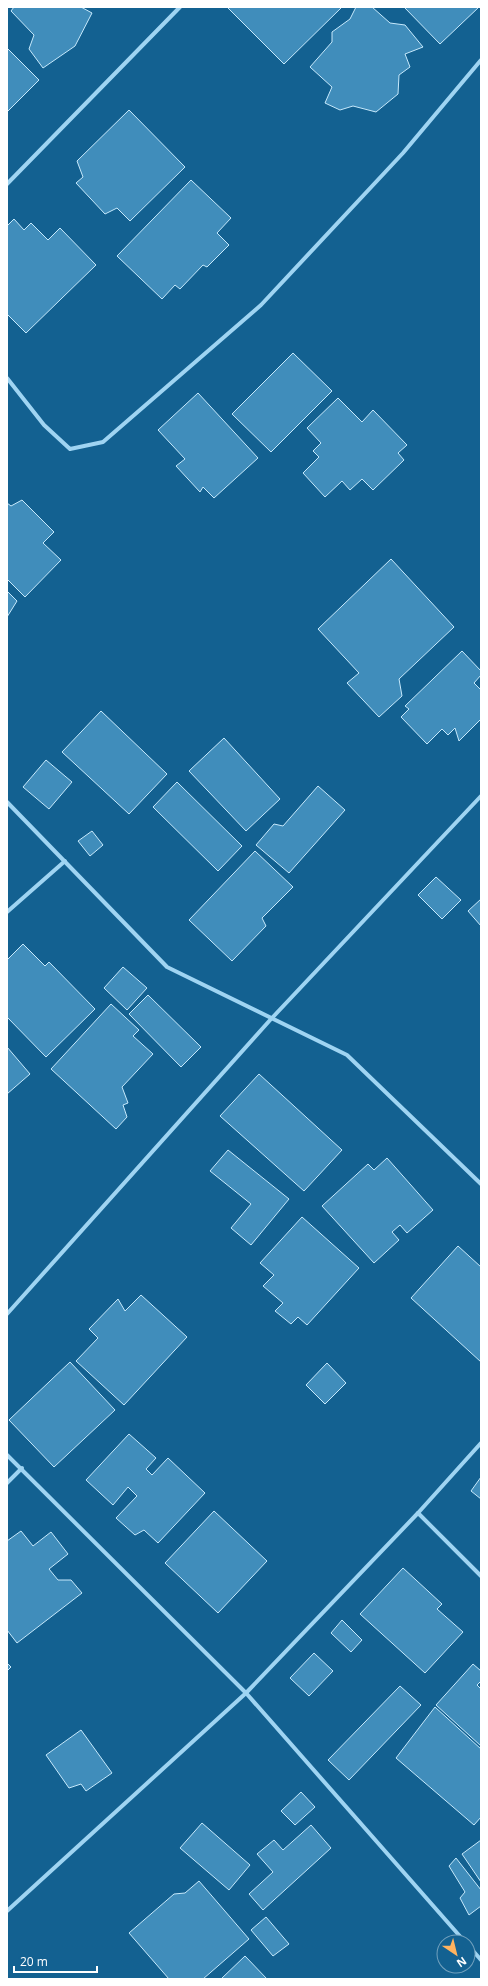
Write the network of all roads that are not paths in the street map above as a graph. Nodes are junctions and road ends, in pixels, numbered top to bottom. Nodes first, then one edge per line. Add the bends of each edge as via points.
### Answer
1 (180, 7) edge
2 (481, 60) edge
3 (7, 184) edge
4 (7, 378) edge
5 (481, 796) edge
6 (7, 802) edge
7 (65, 861) junction
8 (7, 912) edge
9 (271, 1019) junction
10 (481, 1184) edge
11 (7, 1314) edge
12 (481, 1443) edge
13 (7, 1455) edge
14 (22, 1468) junction
15 (7, 1483) edge
16 (418, 1513) junction
17 (481, 1576) edge
18 (246, 1693) junction
19 (7, 1910) edge
20 (458, 1934) edge

1 - 3 street
2 - 4 street via 404,153 261,305 103,442 70,449 44,425
5 - 9 street
6 - 7 street
7 - 8 street
7 - 9 street via 167,967
9 - 10 street via 347,1055
9 - 11 street
12 - 16 street
13 - 14 street
14 - 15 street
14 - 18 street
16 - 17 street
16 - 18 street
18 - 19 street
18 - 20 street

